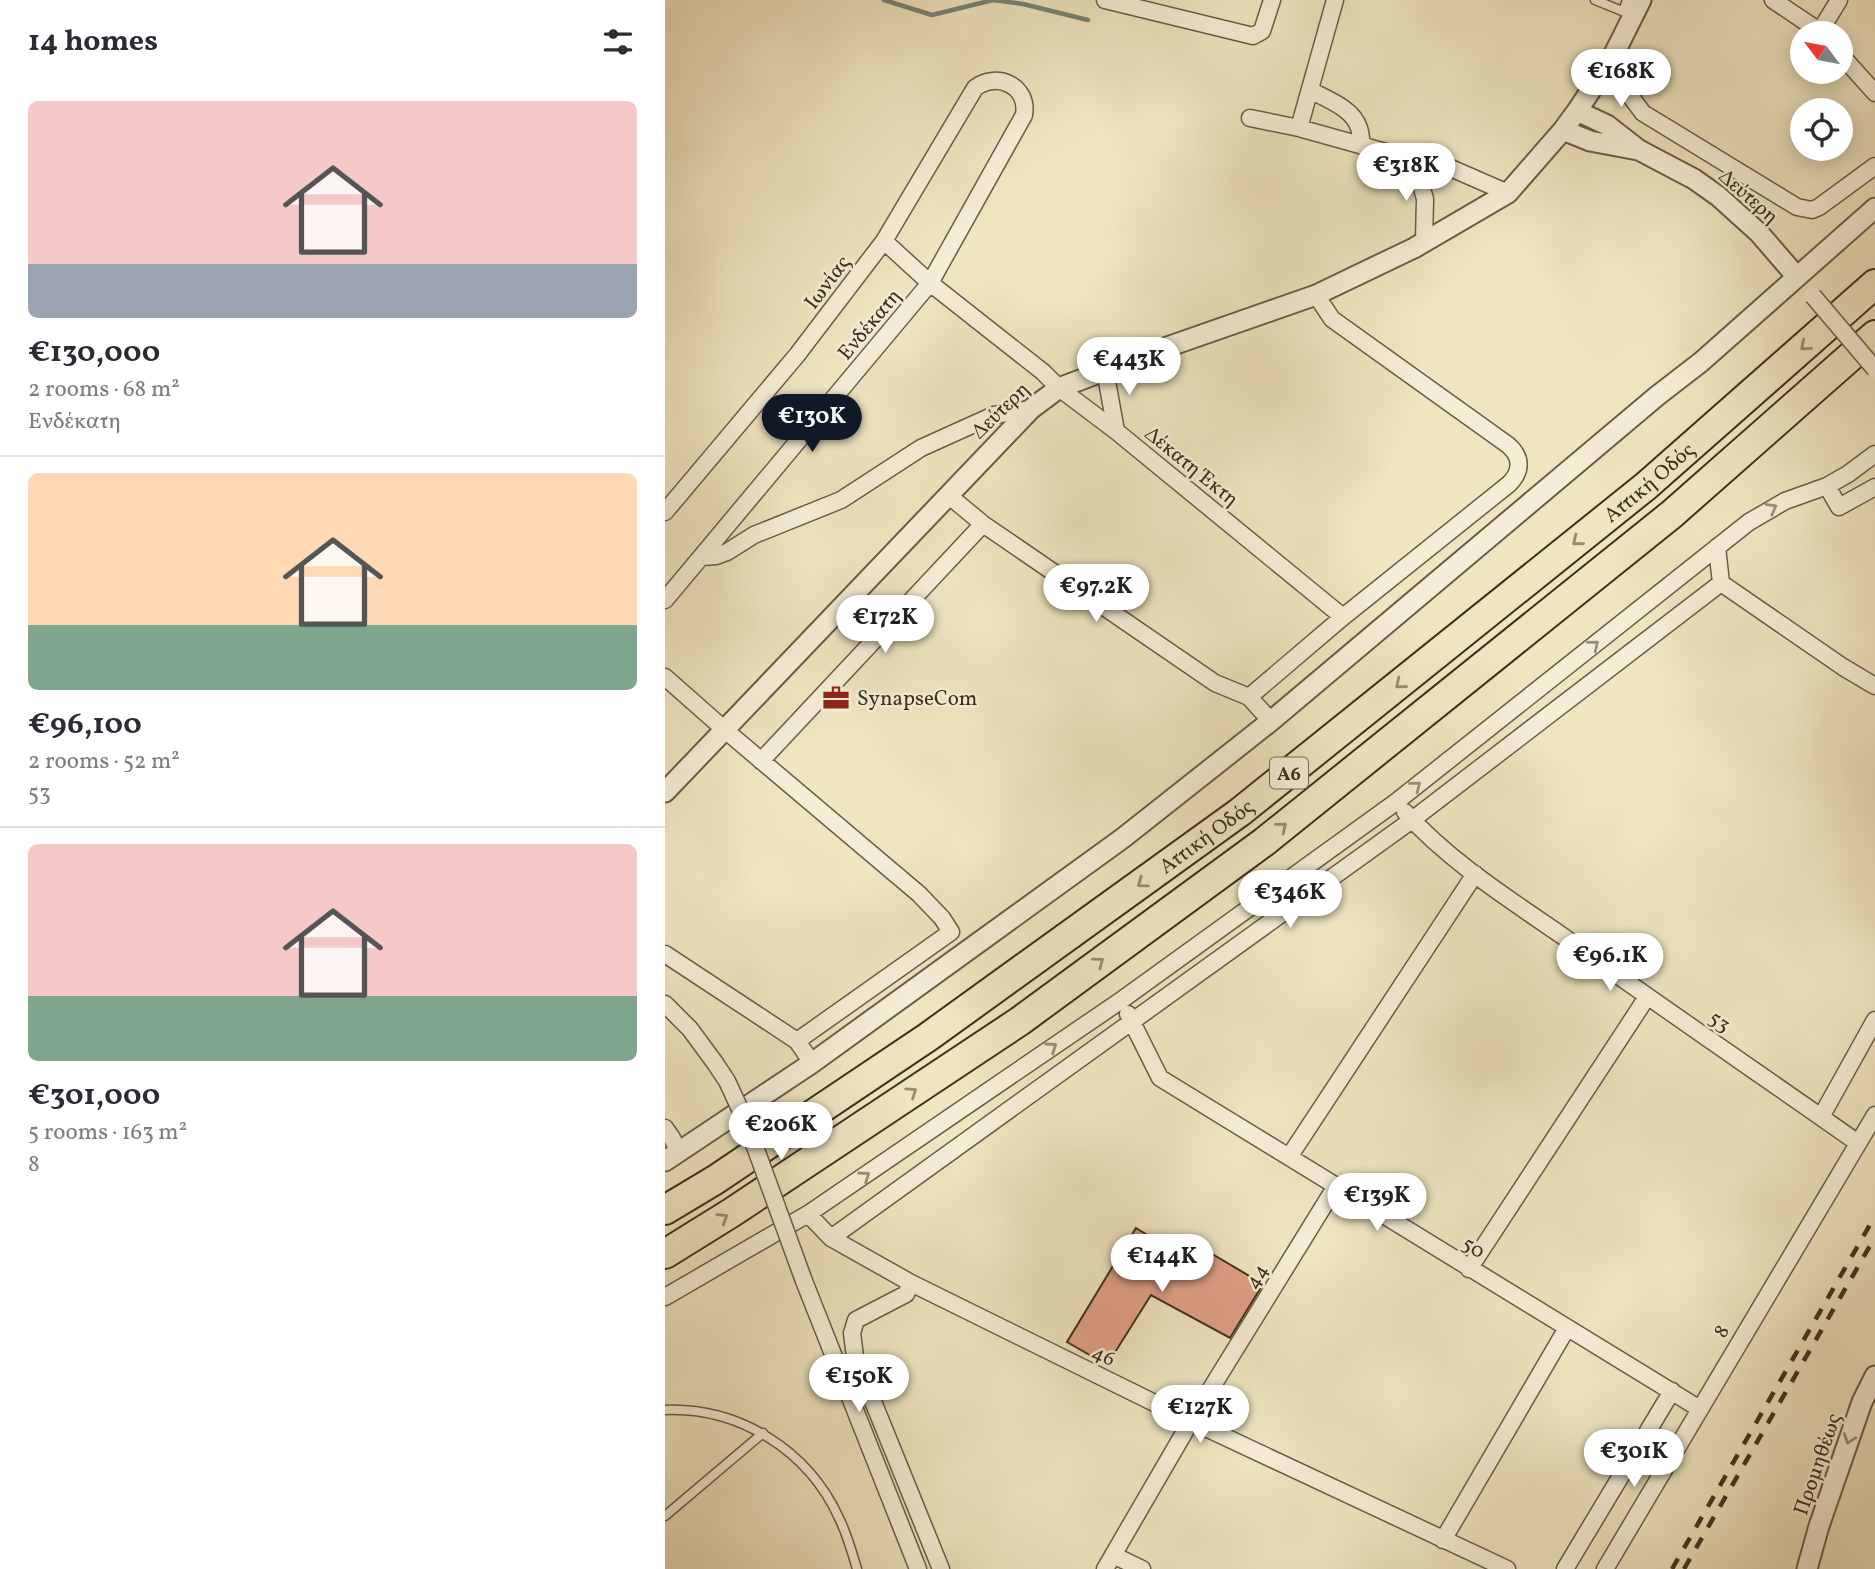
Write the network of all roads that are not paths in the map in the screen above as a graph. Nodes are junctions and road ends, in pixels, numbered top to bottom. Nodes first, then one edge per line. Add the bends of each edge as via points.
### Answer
1 (1105, 0) edge
2 (1172, 0) edge
3 (1272, 0) edge
4 (1335, 0) edge
5 (1595, 0) edge
6 (1773, 0) edge
7 (1839, 0) edge
8 (1137, 4) edge
9 (1631, 7) edge
10 (1170, 17) junction
11 (1804, 21) edge
12 (1827, 21) edge
13 (1611, 60) junction
14 (1853, 68) edge
15 (1009, 85) joint
16 (1310, 90) junction
17 (1875, 93) edge
18 (1577, 111) junction
19 (1250, 118) dead end
20 (1299, 128) junction
21 (1563, 130) junction
22 (1362, 146) junction
23 (1639, 150) junction
24 (1414, 160) junction
25 (1875, 166) edge
26 (1508, 193) junction
27 (1875, 208) edge
28 (884, 241) junction
29 (1424, 242) junction
30 (1797, 277) junction
31 (930, 283) junction
32 (1875, 284) edge
33 (1316, 295) junction
34 (1875, 335) edge
35 (1875, 369) edge
36 (1105, 370) junction
37 (1059, 388) junction
38 (1031, 409) junction
39 (1116, 430) junction
40 (1875, 454) edge
41 (1827, 486) junction
42 (1875, 487) edge
43 (948, 495) junction
44 (665, 512) edge
45 (983, 524) junction
46 (1717, 547) junction
47 (702, 557) junction
48 (1721, 583) junction
49 (665, 600) edge
50 (1343, 617) junction
51 (665, 677) edge
52 (1875, 686) edge
53 (1249, 697) junction
54 (1271, 721) junction
55 (725, 730) junction
56 (761, 761) junction
57 (665, 792) edge
58 (1396, 802) junction
59 (1412, 820) junction
60 (1475, 874) junction
61 (665, 954) edge
62 (1647, 997) junction
63 (1122, 999) junction
64 (665, 1004) edge
65 (1875, 1020) edge
66 (1131, 1021) junction
67 (797, 1041) junction
68 (812, 1063) junction
69 (1875, 1115) edge
70 (1821, 1117) junction
71 (665, 1128) edge
72 (1858, 1143) junction
73 (672, 1157) edge
74 (1289, 1157) junction
75 (1336, 1186) junction
76 (665, 1210) edge
77 (808, 1214) junction
78 (831, 1238) junction
79 (665, 1254) edge
80 (1469, 1269) junction
81 (911, 1283) junction
82 (665, 1297) edge
83 (1567, 1328) junction
84 (1875, 1376) edge
85 (1672, 1391) junction
86 (1700, 1409) junction
87 (665, 1410) edge
88 (1191, 1421) junction
89 (763, 1433) junction
90 (665, 1516) edge
91 (1443, 1540) junction
92 (1109, 1562) edge
93 (857, 1569) edge
94 (918, 1569) edge
95 (941, 1569) edge
96 (1142, 1569) edge
97 (1507, 1569) edge
98 (1565, 1569) edge
99 (1605, 1569) edge
100 (1807, 1569) edge

1 - 8 street
2 - 10 street
3 - 10 street via 1262,31 1253,36
4 - 16 street
5 - 9 lane
6 - 11 street
7 - 12 street
8 - 10 street
9 - 13 street, Δεύτερη
13 - 18 street, Δεύτερη
13 - 25 street via 1643,113 1797,207 1819,207
14 - 17 street
15 - 28 street, Ιωνίας via 995,80 975,88
15 - 31 street, Ενδέκατη via 1024,100 1024,115
16 - 20 street
16 - 22 street via 1354,118
18 - 21 street, Δεύτερη
18 - 23 street, Δεύτερη via 1607,125
19 - 20 street
20 - 22 street
21 - 23 street, Δεύτερη via 1590,141
21 - 26 street, Δεύτερη
22 - 24 street
23 - 30 street, Δεύτερη via 1719,196
24 - 26 street via 1446,166
24 - 29 street via 1425,200
26 - 29 street, Δεύτερη
27 - 30 street
28 - 31 street, Δέκατη Έκτη
28 - 44 street, Ιωνίας via 797,355
29 - 33 street, Δεύτερη
30 - 35 street, Δεύτερη, bridge
30 - 54 street
31 - 37 street, Δέκατη Έκτη
31 - 47 street, Ενδέκατη
32 -> 76 highway, Αττική Οδός / Α6 via 1646,486 1240,812 928,1037
33 - 36 street, Δεύτερη
33 - 50 street via 1332,319 1508,445 1519,462 1509,484
79 -> 34 highway, Αττική Οδός / Α6 via 1020,1021 1264,842 1672,514
36 - 37 street, Δεύτερη
36 - 39 street
37 - 38 street, Δεύτερη
37 - 39 street, Δέκατη Έκτη
38 - 43 street, Δεύτερη
38 - 47 street via 994,415 921,448 841,500 754,535 727,552
39 - 50 street, Δέκατη Έκτη
40 - 41 street
41 - 42 street via 1839,507
46 -> 41 street via 1765,511
43 - 45 street
43 - 55 street, Δεύτερη
45 - 53 street via 1215,683
45 - 56 street
46 - 48 street
58 -> 46 street
47 - 49 street, Ενδέκατη
48 - 52 street
48 - 59 street
50 - 53 street
51 - 55 street
53 - 54 street
54 - 68 street via 1122,838
55 - 56 street
55 - 57 street, Δεύτερη
56 - 67 street via 919,894 951,932
58 - 59 street, 53
58 - 63 street
59 - 60 street, 53
59 - 66 street
60 - 62 street, 53
60 - 74 street
61 - 67 street
62 - 70 street, 53
62 - 80 street
63 - 66 street, 50
77 -> 63 street
64 - 94 street, bridge via 715,1063 746,1122
65 - 70 street
66 - 74 street, 50 via 1160,1079
66 - 78 street
67 - 68 street
68 - 73 street
69 - 72 street, 8
70 - 72 street, 53
71 - 73 street
72 - 86 street, 8
74 - 75 street, 50
75 - 80 street, 50
75 - 88 street, 44
77 - 78 street, 46
77 - 82 street
78 - 81 street, 46
80 - 83 street, 50
81 - 88 street, 46
81 - 95 street via 906,1294 856,1320 852,1333 855,1357
83 - 85 street, 50
83 - 91 street
84 -> 100 street, Προμηθέως
85 - 86 street, 50
85 - 98 street
86 - 99 street, 8
87 - 89 lane via 708,1412
88 - 91 street, 46
88 - 92 street, 44
89 - 90 lane
89 - 93 lane via 785,1448 821,1486 839,1517
91 - 97 street, 46
92 - 96 street

